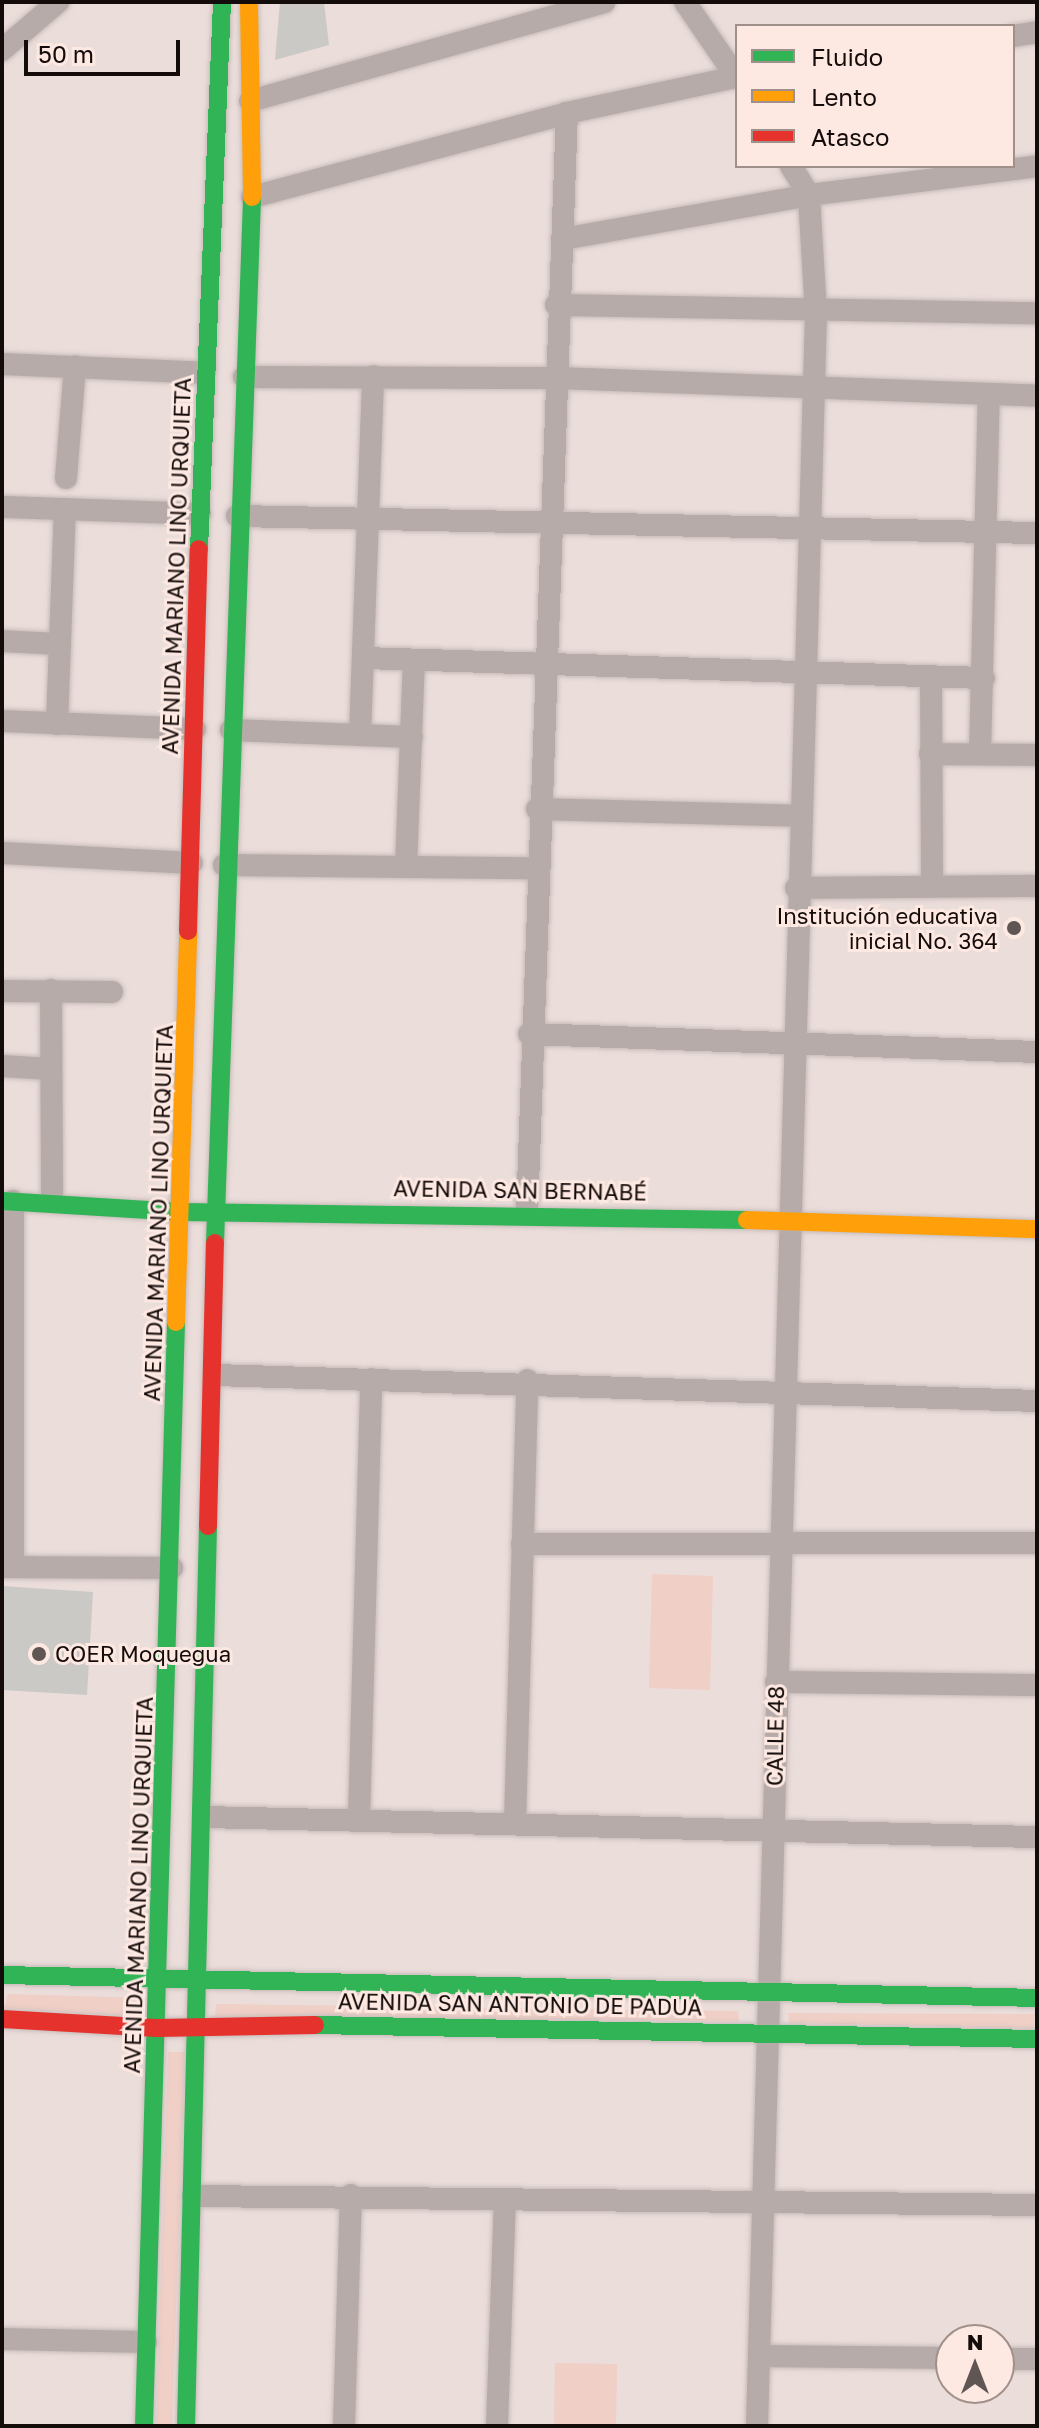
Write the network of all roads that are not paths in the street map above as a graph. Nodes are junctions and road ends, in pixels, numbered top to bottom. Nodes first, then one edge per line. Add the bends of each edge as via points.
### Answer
1 (58, 2) edge
2 (222, 2) edge
3 (249, 2) edge
4 (604, 2) edge
5 (685, 2) edge
6 (1037, 32) edge
7 (1015, 36) edge
8 (2, 50) edge
9 (735, 75) edge
10 (735, 78) edge
11 (250, 101) junction
12 (567, 113) junction
13 (1037, 166) edge
14 (792, 168) edge
15 (809, 195) junction
16 (252, 197) junction
17 (563, 239) junction
18 (556, 305) junction
19 (1037, 313) edge
20 (816, 314) junction
21 (2, 364) edge
22 (75, 366) junction
23 (205, 373) junction
24 (373, 376) junction
25 (244, 377) junction
26 (554, 378) junction
27 (812, 392) junction
28 (989, 395) junction
29 (1037, 396) edge
30 (66, 478) dead end
31 (2, 507) edge
32 (65, 509) junction
33 (200, 514) junction
34 (237, 516) junction
35 (367, 520) junction
36 (547, 522) junction
37 (807, 528) junction
38 (986, 531) junction
39 (1037, 533) edge
40 (2, 641) edge
41 (60, 644) junction
42 (364, 658) junction
43 (414, 660) junction
44 (543, 665) junction
45 (803, 674) junction
46 (931, 677) junction
47 (984, 678) junction
48 (2, 721) edge
49 (57, 724) junction
50 (195, 729) junction
51 (231, 730) junction
52 (360, 735) junction
53 (412, 737) junction
54 (930, 754) junction
55 (980, 754) junction
56 (1037, 755) edge
57 (537, 809) junction
58 (798, 816) junction
59 (2, 853) edge
60 (192, 863) junction
61 (224, 865) junction
62 (406, 867) junction
63 (536, 868) junction
64 (932, 886) junction
65 (1037, 886) edge
66 (796, 888) junction
67 (51, 990) junction
68 (2, 991) edge
69 (112, 992) dead end
70 (529, 1034) junction
71 (793, 1047) junction
72 (1037, 1052) edge
73 (2, 1066) edge
74 (50, 1069) junction
75 (7, 1201) edge
76 (52, 1201) junction
77 (215, 1210) junction
78 (181, 1212) junction
79 (527, 1213) junction
80 (788, 1221) junction
81 (1037, 1229) edge
82 (215, 1375) junction
83 (371, 1379) junction
84 (527, 1380) junction
85 (783, 1394) junction
86 (1037, 1401) edge
87 (780, 1541) junction
88 (1037, 1543) edge
89 (522, 1544) junction
90 (8, 1567) edge
91 (172, 1568) junction
92 (776, 1682) junction
93 (1037, 1685) edge
94 (204, 1817) junction
95 (359, 1819) junction
96 (515, 1823) junction
97 (772, 1830) junction
98 (1037, 1837) edge
99 (2, 1975) edge
100 (161, 1980) junction
101 (194, 1981) junction
102 (381, 1985) junction
103 (566, 1989) junction
104 (768, 1992) junction
105 (1037, 1998) edge
106 (2, 2019) edge
107 (380, 2024) junction
108 (194, 2027) junction
109 (157, 2028) junction
110 (565, 2028) junction
111 (767, 2032) junction
112 (1037, 2039) edge
113 (351, 2195) junction
114 (193, 2196) junction
115 (505, 2200) junction
116 (763, 2203) junction
117 (1037, 2205) edge
118 (2, 2339) edge
119 (146, 2342) junction
120 (759, 2356) junction
121 (935, 2358) edge
122 (1015, 2359) edge
123 (1037, 2359) edge
124 (144, 2426) edge
125 (186, 2426) edge
126 (344, 2426) edge
127 (497, 2426) edge
128 (757, 2426) edge

1 - 8 street
2 - 23 main road, AVENIDA MARIANO LINO URQUIETA
3 - 11 main road
4 - 11 street
5 - 9 street
6 - 7 street
10 - 12 street
11 - 16 main road
12 - 16 street
12 - 17 street
13 - 15 street
14 - 15 street
15 - 17 street
15 - 20 street, CALLE 48
16 - 25 main road
17 - 18 street
18 - 20 street
18 - 26 street
19 - 20 street
20 - 27 street, CALLE 48
21 - 22 street
22 - 23 street
22 - 30 street
23 - 33 main road, AVENIDA MARIANO LINO URQUIETA
24 - 25 street
24 - 26 street
24 - 35 street
25 - 34 main road
26 - 27 street
26 - 36 street
27 - 28 street
27 - 37 street, CALLE 48
28 - 29 street
28 - 38 street
31 - 32 street
32 - 33 street
32 - 41 street
33 - 50 main road, AVENIDA MARIANO LINO URQUIETA
34 - 35 street
34 - 51 main road
35 - 36 street
35 - 42 street
36 - 37 street
36 - 44 street
37 - 38 street
37 - 45 street, CALLE 48
38 - 39 street
38 - 47 street
40 - 41 street
41 - 49 street
42 - 43 street
42 - 52 street
43 - 44 street
43 - 53 street
44 - 45 street
44 - 57 street
45 - 46 street
45 - 58 street, CALLE 48
46 - 47 street
46 - 54 street
47 - 55 street
48 - 49 street
49 - 50 street
50 - 60 main road, AVENIDA MARIANO LINO URQUIETA
51 - 52 street
51 - 61 main road
52 - 53 street
53 - 62 street
54 - 55 street
54 - 64 street
55 - 56 street
57 - 58 street
57 - 63 street
58 - 66 street, CALLE 48
59 - 60 street
60 - 78 main road, AVENIDA MARIANO LINO URQUIETA
61 - 62 street
61 - 77 main road
62 - 63 street
63 - 70 street
64 - 65 street
64 - 66 street
66 - 71 street, CALLE 48
67 - 68 street
67 - 69 street
67 - 74 street
70 - 71 street
70 - 79 street
71 - 72 street
71 - 80 street, CALLE 48
73 - 74 street
74 - 76 street
75 - 76 main road, AVENIDA SAN BERNABÉ
75 - 90 street
76 - 78 main road, AVENIDA SAN BERNABÉ
77 - 78 main road, AVENIDA SAN BERNABÉ
77 - 79 main road, AVENIDA SAN BERNABÉ
77 - 82 main road
78 - 91 main road, AVENIDA MARIANO LINO URQUIETA
79 - 80 main road, AVENIDA SAN BERNABÉ
80 - 81 main road, AVENIDA SAN BERNABÉ
80 - 85 street, CALLE 48
82 - 83 street
82 - 94 main road
83 - 84 street
83 - 95 street
84 - 85 street
84 - 89 street
85 - 86 street
85 - 87 street, CALLE 48
87 - 88 street
87 - 89 street
87 - 92 street, CALLE 48
89 - 96 street
90 - 91 street
91 - 100 main road, AVENIDA MARIANO LINO URQUIETA
92 - 93 street
92 - 97 street, CALLE 48
94 - 95 street
94 - 101 main road
95 - 96 street
96 - 97 street
97 - 98 street
97 - 104 street, CALLE 48
99 - 100 main road, AVENIDA SAN ANTONIO DE PADUA
100 - 101 main road, AVENIDA SAN ANTONIO DE PADUA
100 - 109 main road, AVENIDA MARIANO LINO URQUIETA
101 - 102 main road, AVENIDA SAN ANTONIO DE PADUA
101 - 108 main road
102 - 103 main road, AVENIDA SAN ANTONIO DE PADUA
102 - 107 main road
103 - 104 main road, AVENIDA SAN ANTONIO DE PADUA
103 - 110 main road
104 - 105 main road, AVENIDA SAN ANTONIO DE PADUA
104 - 111 street, CALLE 48
106 - 109 main road, AVENIDA SAN ANTONIO DE PADUA
107 - 108 main road, AVENIDA SAN ANTONIO DE PADUA
107 - 110 main road, AVENIDA SAN ANTONIO DE PADUA
108 - 109 main road, AVENIDA SAN ANTONIO DE PADUA
108 - 114 main road
109 - 119 main road, AVENIDA MARIANO LINO URQUIETA
110 - 111 main road, AVENIDA SAN ANTONIO DE PADUA
111 - 112 main road, AVENIDA SAN ANTONIO DE PADUA
111 - 116 street, CALLE 48
113 - 114 street
113 - 115 street
113 - 126 street
114 - 125 main road
115 - 116 street
115 - 127 street
116 - 117 street
116 - 120 street, CALLE 48
118 - 119 street
119 - 124 main road, AVENIDA MARIANO LINO URQUIETA
120 - 121 street
120 - 128 street, CALLE 48
122 - 123 street

